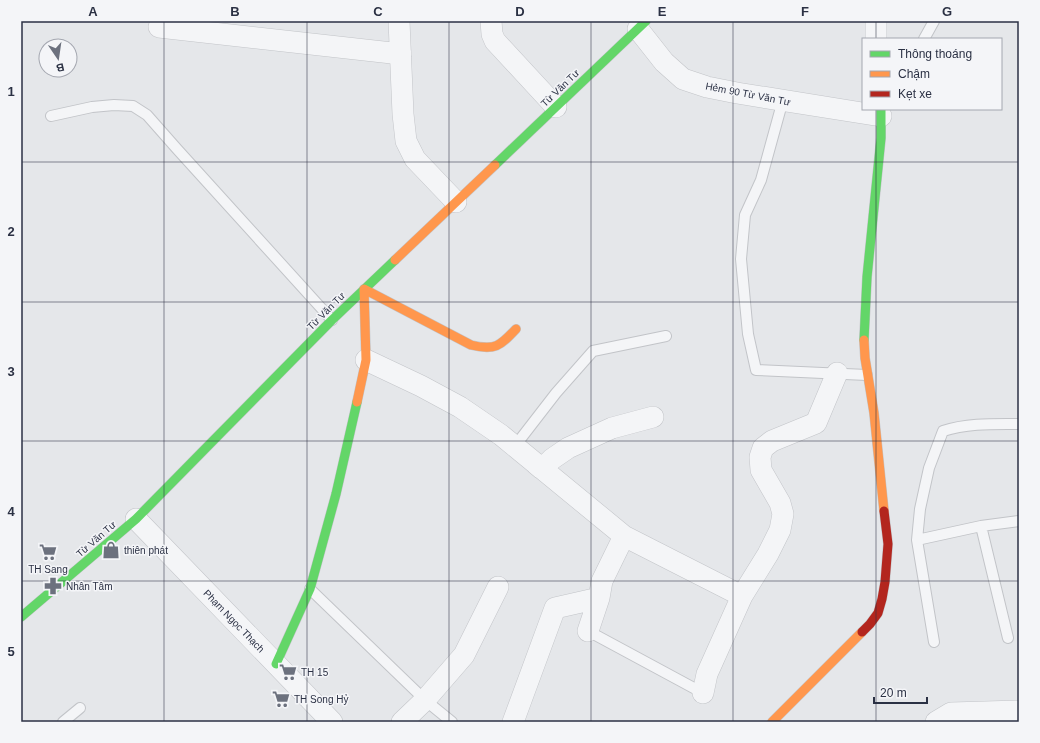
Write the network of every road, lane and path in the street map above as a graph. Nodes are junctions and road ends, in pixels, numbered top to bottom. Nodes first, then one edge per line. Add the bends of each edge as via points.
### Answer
1 (399, 21) edge
2 (491, 21) edge
3 (876, 21) edge
4 (934, 21) edge
5 (642, 25) edge
6 (159, 28) dead end
7 (876, 38) edge
8 (925, 38) edge
9 (401, 54) junction
10 (783, 100) junction
11 (556, 107) junction
12 (862, 109) edge
13 (882, 111) edge
14 (51, 116) dead end
15 (456, 202) junction
16 (364, 289) junction
17 (332, 320) junction
18 (516, 329) dead end
19 (666, 336) dead end
20 (366, 360) junction
21 (837, 373) junction
22 (867, 374) junction
23 (653, 416) dead end
24 (1019, 424) edge
25 (515, 446) junction
26 (542, 469) junction
27 (136, 519) junction
28 (1019, 521) edge
29 (981, 526) junction
30 (624, 536) junction
31 (917, 540) junction
32 (498, 586) dead end
33 (310, 589) junction
34 (742, 596) junction
35 (599, 598) junction
36 (21, 617) edge
37 (588, 631) joint
38 (1008, 638) dead end
39 (934, 642) dead end
40 (276, 664) junction
41 (703, 693) joint
42 (425, 700) junction
43 (80, 708) dead end
44 (1019, 711) edge
45 (63, 722) edge
46 (332, 722) edge
47 (402, 722) edge
48 (452, 722) edge
49 (512, 722) edge
50 (772, 722) edge
51 (936, 722) edge

1 - 9 street
2 - 11 street via 495,41
3 - 7 street
4 - 8 lane
5 - 10 street, Hẻm 90 Từ Văn Tư via 664,62 683,79 707,87
5 - 11 street, Từ Văn Tư
6 - 9 street
9 - 15 street via 406,141 415,159
10 - 12 street, Hẻm 90 Từ Văn Tư
10 - 21 lane via 761,180 745,215 741,259 748,334 756,370
11 - 15 street, Từ Văn Tư
13 - 22 street via 865,309
14 - 17 lane via 114,105 133,106 147,115
15 - 16 street, Từ Văn Tư
16 - 17 street, Từ Văn Tư
16 - 18 street via 471,345 484,348 499,345
16 - 20 street
17 - 27 street, Từ Văn Tư
19 - 25 lane via 593,351
20 - 25 street via 460,407
20 - 33 street via 336,494
21 - 22 lane
21 - 34 street via 816,423 772,441 763,448 760,457 761,470 780,503 783,514 780,530 768,554
22 - 50 street via 888,544 882,599 878,613 870,624
23 - 26 street via 612,428 568,448
24 - 31 lane via 976,425 943,431 929,468 920,508
25 - 26 street
26 - 30 street
27 - 36 street, Từ Văn Tư
27 - 40 street, Phạm Ngọc Thạch
28 - 29 lane
29 - 31 lane
29 - 38 lane
30 - 34 street
30 - 35 street via 602,581
31 - 39 lane
32 - 42 street via 464,655
33 - 40 street
33 - 42 lane
34 - 41 street via 707,674
35 - 37 street
35 - 49 street via 555,608
37 - 41 lane
40 - 46 street, Phạm Ngọc Thạch
42 - 47 street
42 - 48 lane
43 - 45 lane
44 - 51 street via 951,713

